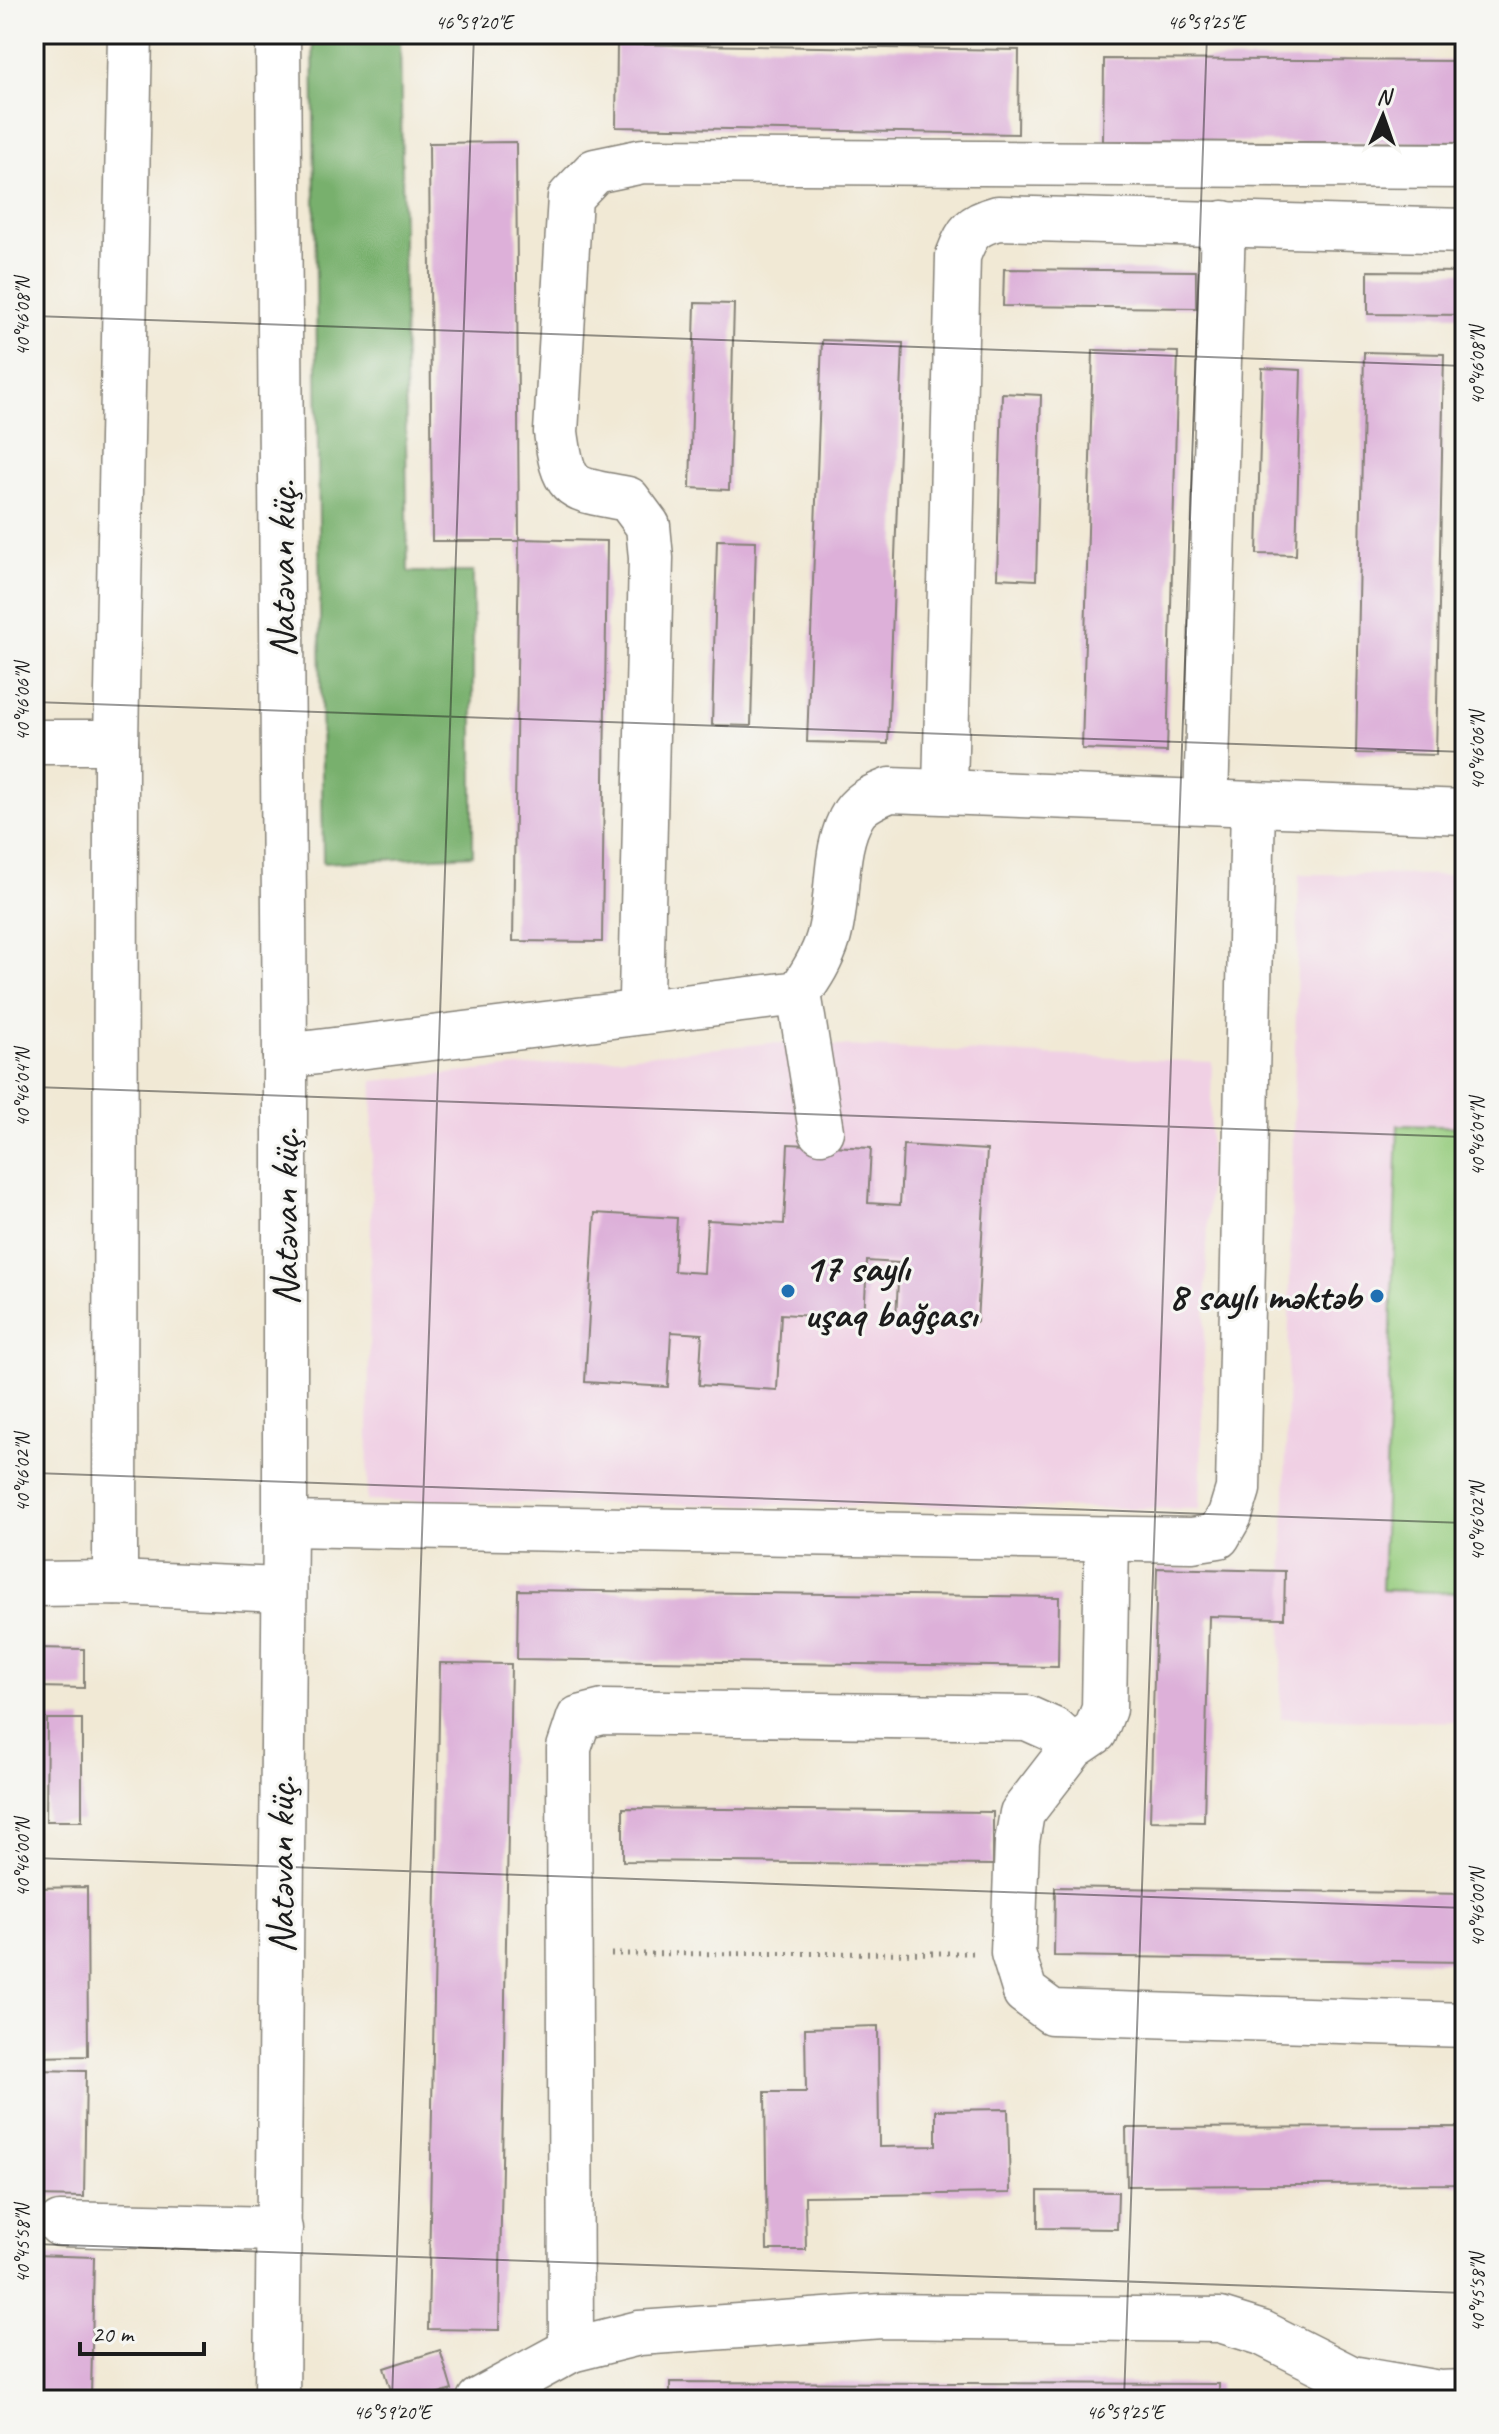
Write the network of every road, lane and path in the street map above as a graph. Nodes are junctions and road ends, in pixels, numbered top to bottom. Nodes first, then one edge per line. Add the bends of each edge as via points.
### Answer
1 (130, 34) edge
2 (278, 34) edge
3 (1465, 166) edge
4 (1223, 223) junction
5 (1465, 231) edge
6 (34, 742) edge
7 (116, 742) junction
8 (945, 790) junction
9 (1206, 801) junction
10 (1253, 804) junction
11 (1465, 812) edge
12 (799, 993) junction
13 (641, 997) dead end
14 (285, 1056) junction
15 (821, 1131) dead end
16 (285, 1524) junction
17 (1107, 1539) junction
18 (115, 1583) junction
19 (34, 1584) edge
20 (282, 1590) junction
21 (1073, 1747) junction
22 (1013, 1953) junction
23 (570, 1954) junction
24 (1465, 2025) edge
25 (60, 2224) dead end
26 (280, 2229) junction
27 (571, 2350) junction
28 (1465, 2392) edge
29 (277, 2400) edge
30 (479, 2400) edge

1 - 7 street
2 - 14 street, Natəvan küç.
3 - 13 street via 643,161 595,171 570,197 556,432 560,469 578,489 628,499 648,526
4 - 5 street
4 - 8 street via 998,218 978,224 965,237 958,256
4 - 9 street
6 - 7 street
7 - 18 street
8 - 9 street
8 - 12 street via 890,790 855,811 847,828 829,937
9 - 10 street
10 - 11 street
10 - 17 street via 1238,1489 1218,1536
12 - 14 street
12 - 15 street
14 - 16 street, Natəvan küç.
16 - 17 street
16 - 20 street, Natəvan küç.
17 - 21 street via 1104,1709 1095,1732
18 - 19 street
18 - 20 street
20 - 26 street, Natəvan küç.
21 - 22 street via 1022,1813
21 - 23 street via 1054,1730 1027,1718 603,1712 579,1718 569,1748
22 - 23 path
22 - 24 street via 1025,1992 1052,2012
23 - 27 street
25 - 26 street
26 - 29 street, Natəvan küç.
27 - 28 street via 639,2333 882,2316 1220,2320 1262,2333 1351,2378 1439,2393
27 - 30 street

